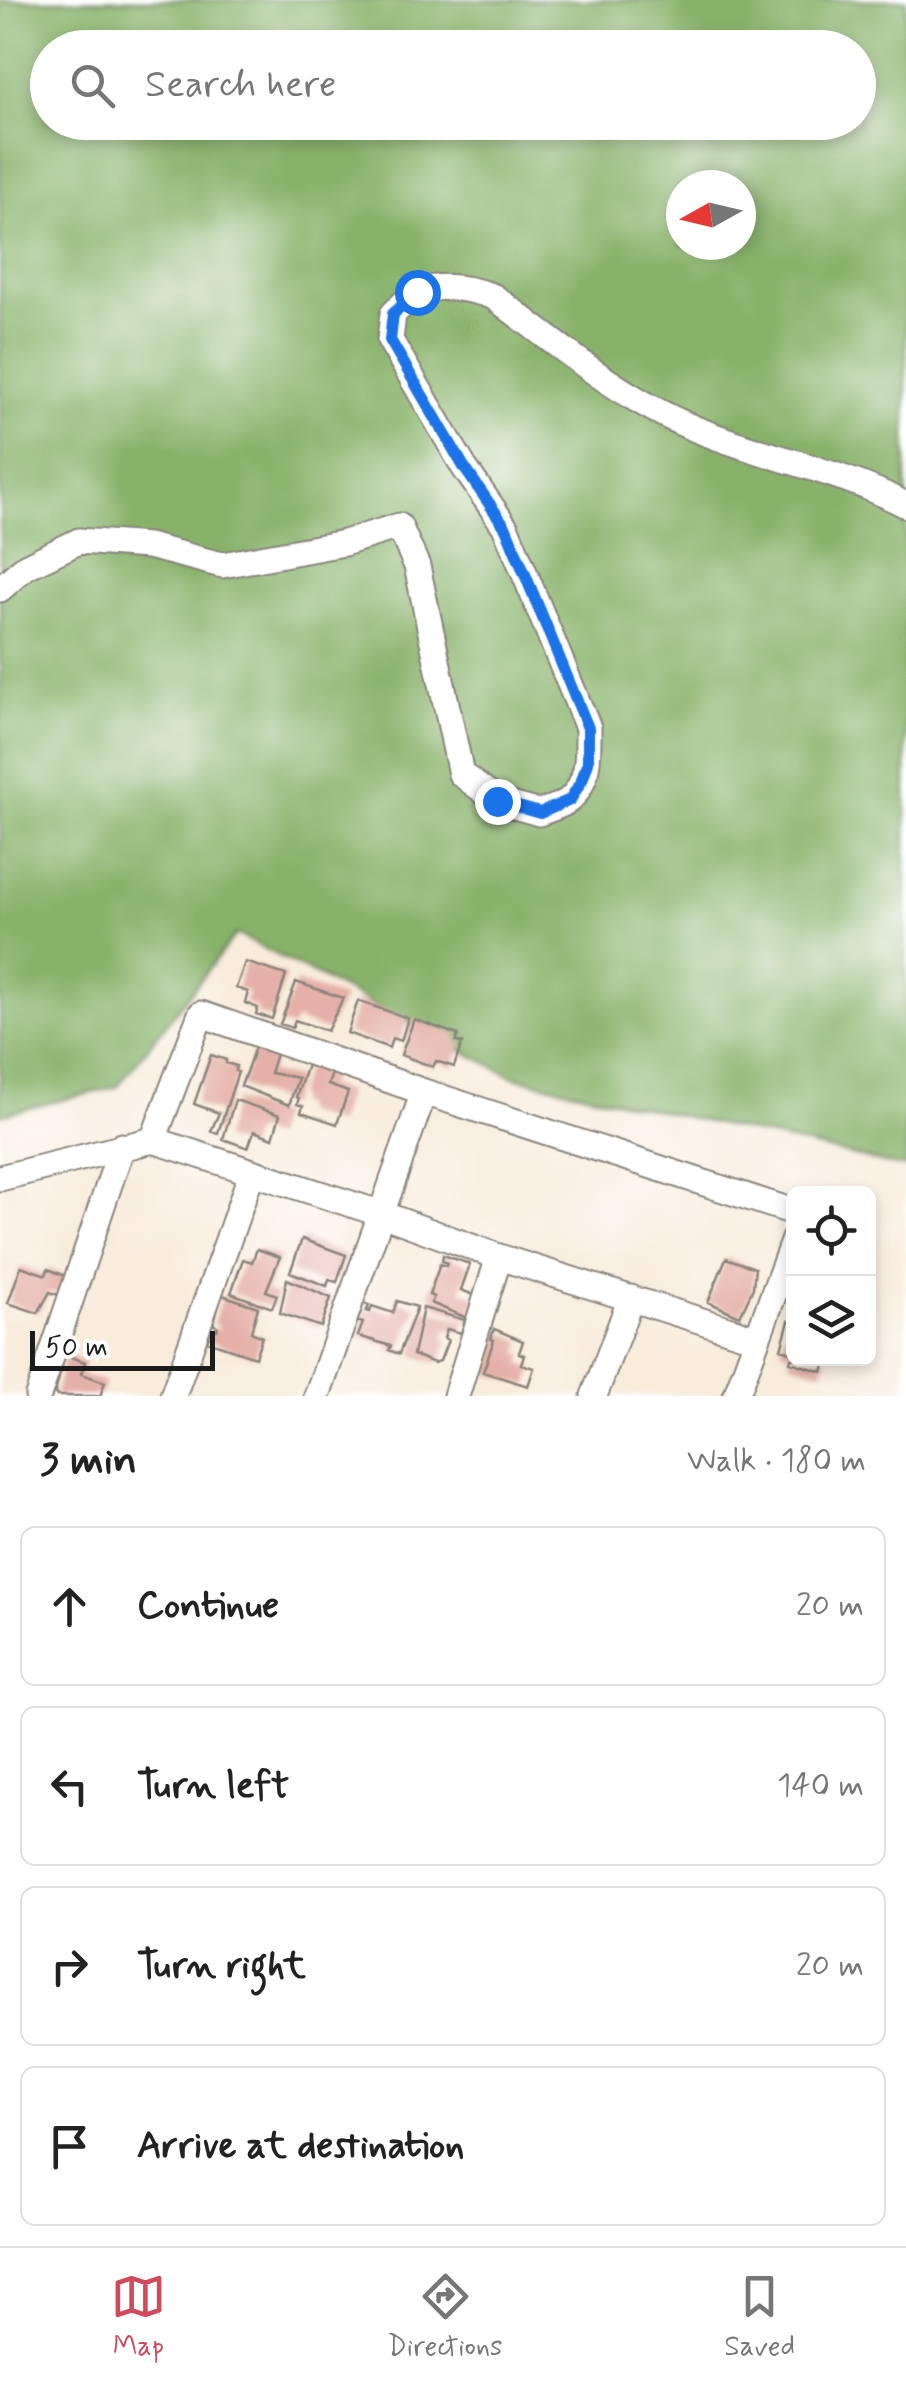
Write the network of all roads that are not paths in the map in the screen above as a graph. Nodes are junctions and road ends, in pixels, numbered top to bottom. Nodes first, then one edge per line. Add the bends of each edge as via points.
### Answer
1 (906, 505) edge
2 (0, 588) edge
3 (424, 1092) junction
4 (153, 1140) junction
5 (122, 1146) junction
6 (252, 1172) junction
7 (0, 1178) edge
8 (786, 1209) edge
9 (379, 1213) junction
10 (498, 1257) junction
11 (786, 1260) edge
12 (631, 1298) junction
13 (756, 1338) junction
14 (38, 1396) edge
15 (173, 1396) edge
16 (317, 1396) edge
17 (456, 1396) edge
18 (594, 1396) edge
19 (736, 1396) edge

1 - 2 street via 692,428 637,400 494,297 472,289 417,292 393,314 390,340 506,528 588,728 582,780 570,800 540,813 497,801 461,774 417,566 399,526 222,565 148,546 78,541 25,567
3 - 4 street via 201,1014
3 - 8 street
3 - 9 street
4 - 5 street
4 - 6 street
5 - 7 street
5 - 14 street
6 - 9 street
6 - 15 street
9 - 10 street
9 - 16 street
10 - 12 street
10 - 17 street
11 - 13 street
12 - 13 street
12 - 18 street
13 - 19 street

